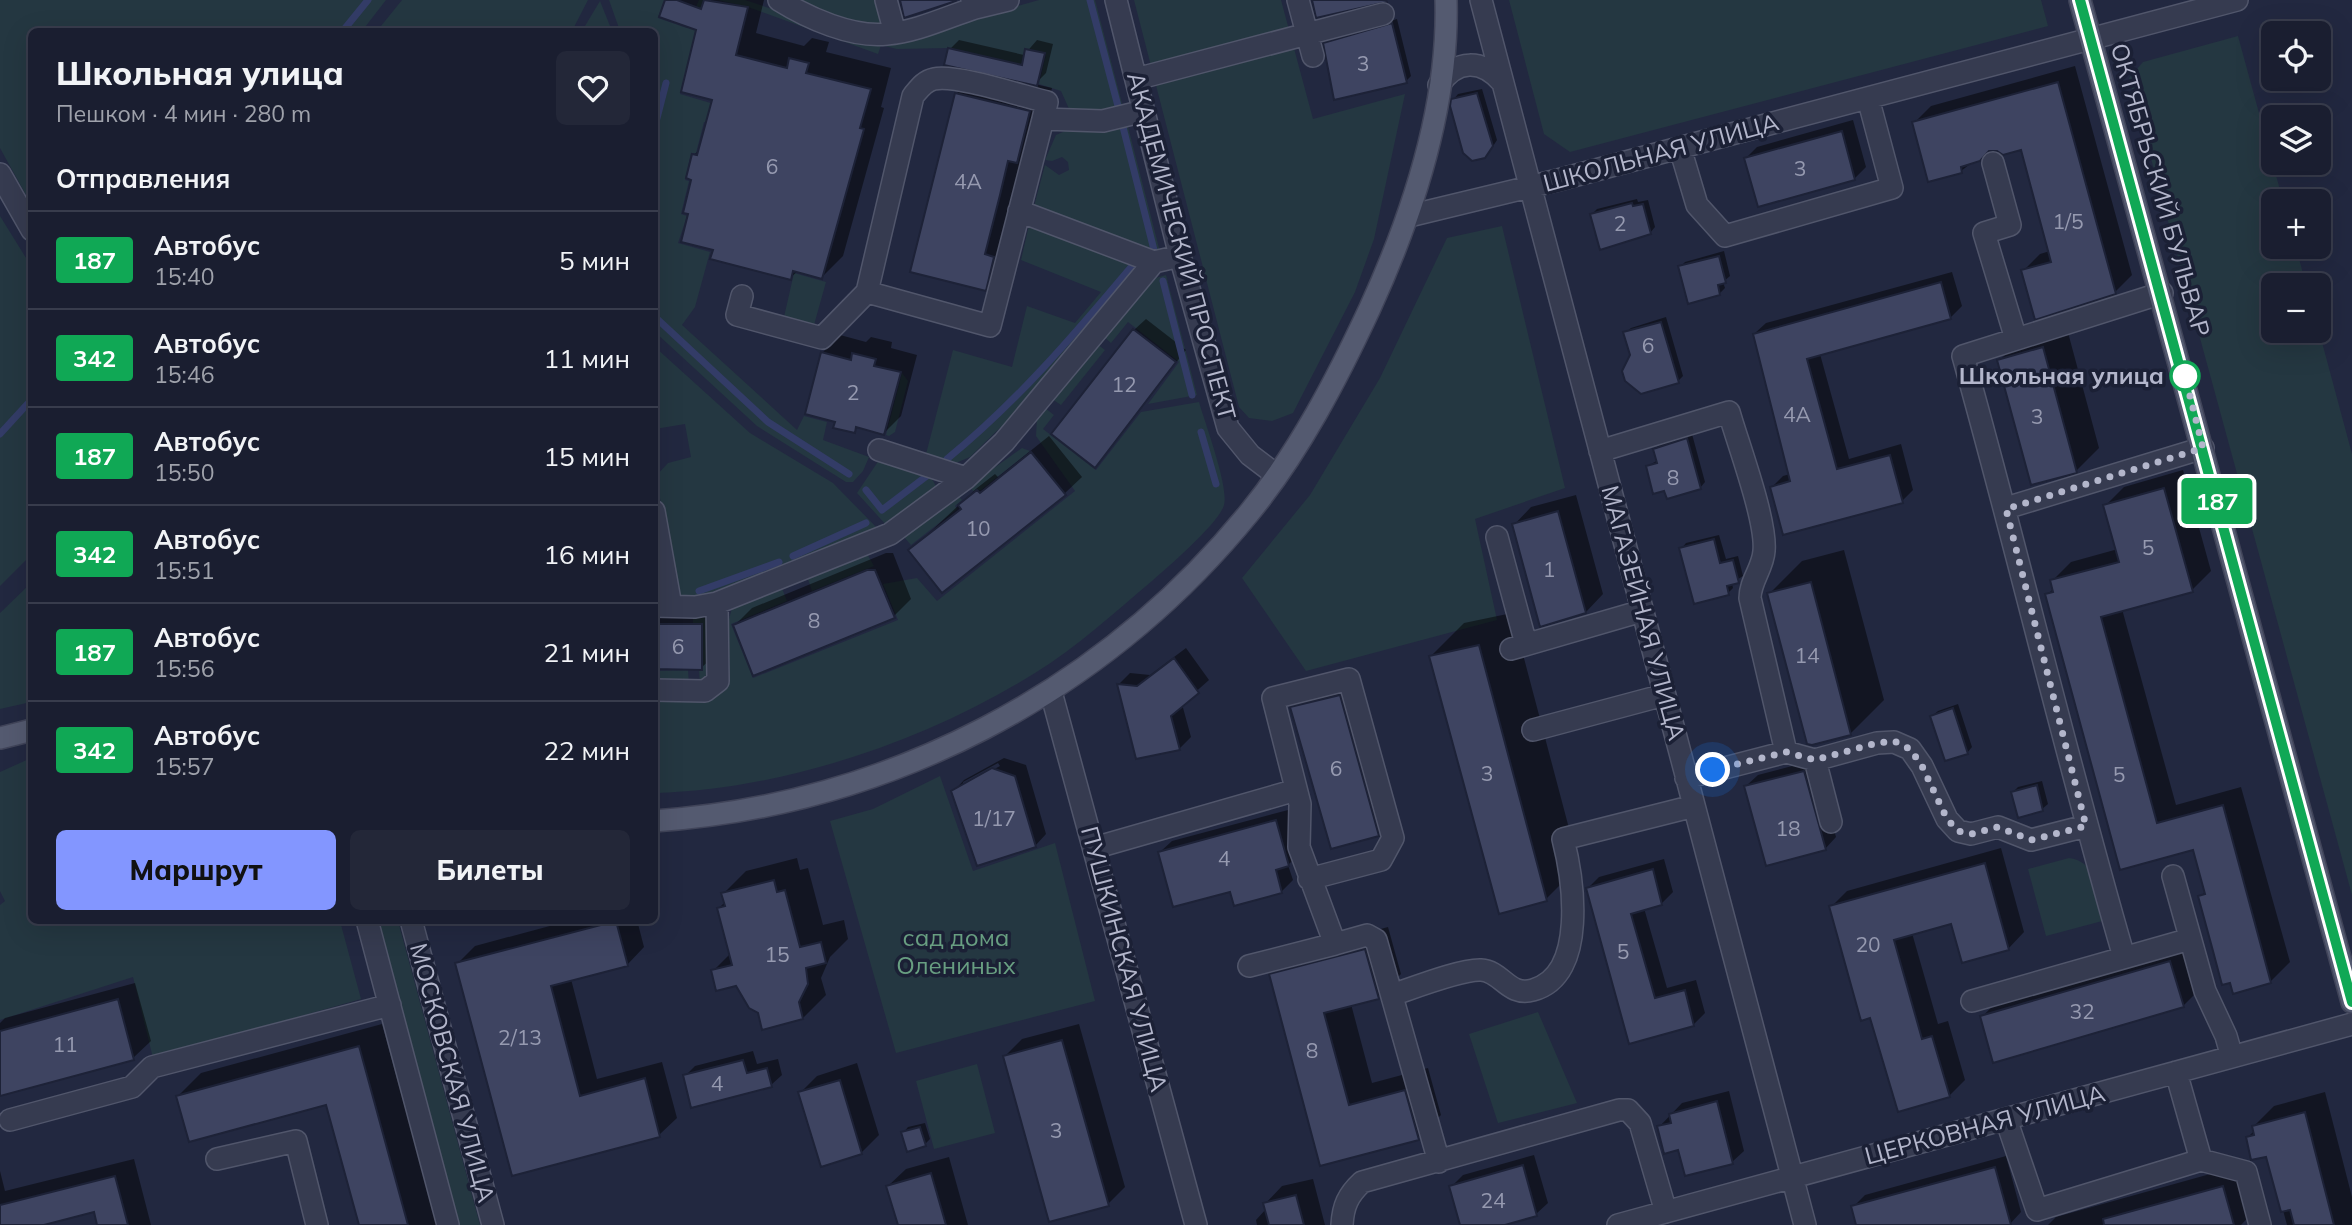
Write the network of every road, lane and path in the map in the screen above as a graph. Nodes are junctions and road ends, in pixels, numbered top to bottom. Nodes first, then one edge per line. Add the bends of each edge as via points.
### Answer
1 (779, 0) edge
2 (886, 0) edge
3 (1008, 0) edge
4 (1116, 0) edge
5 (1298, 0) edge
6 (1446, 0) edge
7 (1481, 0) edge
8 (2081, 0) edge
9 (2237, 0) edge
10 (974, 4) edge
11 (1383, 15) dead end
12 (895, 33) junction
13 (1306, 34) junction
14 (2091, 40) junction
15 (1313, 56) dead end
16 (1136, 79) junction
17 (1502, 82) junction
18 (1439, 85) junction
19 (1868, 99) junction
20 (1144, 111) junction
21 (1043, 119) junction
22 (1680, 148) junction
23 (1993, 163) dead end
24 (0, 174) edge
25 (1530, 187) junction
26 (1019, 211) junction
27 (1409, 216) junction
28 (28, 223) edge
29 (1180, 256) junction
30 (1154, 262) junction
31 (867, 292) junction
32 (2162, 293) junction
33 (742, 296) dead end
34 (2016, 339) junction
35 (2203, 448) junction
36 (879, 450) dead end
37 (1600, 451) junction
38 (1275, 474) junction
39 (966, 478) junction
40 (2006, 509) junction
41 (1497, 537) dead end
42 (658, 553) edge
43 (717, 603) junction
44 (663, 606) edge
45 (1642, 611) junction
46 (658, 690) edge
47 (1052, 692) junction
48 (1664, 695) junction
49 (1533, 730) dead end
50 (28, 731) edge
51 (0, 738) edge
52 (1786, 752) junction
53 (1815, 760) junction
54 (1686, 778) junction
55 (1296, 790) junction
56 (1694, 806) junction
57 (658, 820) edge
58 (1831, 822) dead end
59 (2086, 826) junction
60 (1094, 848) junction
61 (2173, 876) dead end
62 (1308, 880) junction
63 (368, 924) edge
64 (412, 924) edge
65 (2190, 939) junction
66 (1335, 944) junction
67 (2124, 957) junction
68 (1249, 967) dead end
69 (1392, 995) junction
70 (1972, 1001) dead end
71 (2352, 1002) edge
72 (390, 1005) junction
73 (2352, 1024) edge
74 (2232, 1057) junction
75 (2176, 1072) junction
76 (2006, 1119) junction
77 (10, 1120) dead end
78 (217, 1159) dead end
79 (2201, 1160) junction
80 (1438, 1162) junction
81 (1792, 1177) junction
82 (1666, 1212) junction
83 (2032, 1217) edge
84 (317, 1225) edge
85 (449, 1225) edge
86 (493, 1225) edge
87 (1196, 1225) edge
88 (1342, 1225) edge
89 (1618, 1225) edge
90 (1805, 1225) edge
91 (2260, 1225) edge

1 - 12 street via 857,32
2 - 12 street
3 - 10 street
4 - 16 street, АКАДЕМИЧЕСКИЙ ПРОСПЕКТ
5 - 13 street
6 - 18 main road
7 - 17 street, МАГАЗЕЙНАЯ УЛИЦА
8 - 14 main road, ОКТЯБРЬСКИЙ БУЛЬВАР
9 - 14 street, ШКОЛЬНАЯ УЛИЦА
10 - 12 street
11 - 13 street
13 - 15 street
13 - 16 street
14 - 19 street, ШКОЛЬНАЯ УЛИЦА
14 - 32 main road, ОКТЯБРЬСКИЙ БУЛЬВАР
16 - 20 street, АКАДЕМИЧЕСКИЙ ПРОСПЕКТ
17 - 18 street via 1482,66 1469,64 1456,67
17 - 25 street, МАГАЗЕЙНАЯ УЛИЦА
18 - 27 main road
19 - 22 street, ШКОЛЬНАЯ УЛИЦА
19 - 22 street via 1892,188 1725,236 1698,205
20 - 21 street via 1103,121
20 - 29 street, АКАДЕМИЧЕСКИЙ ПРОСПЕКТ
21 - 26 street
21 - 31 street via 1047,102 949,79 932,79 921,85 913,96
22 - 25 street, ШКОЛЬНАЯ УЛИЦА
23 - 34 street via 2010,225 1984,233
24 - 28 street
25 - 27 street, ШКОЛЬНАЯ УЛИЦА
25 - 37 street, МАГАЗЕЙНАЯ УЛИЦА
26 - 30 street
26 - 31 street via 990,326
27 - 38 main road via 1345,361
29 - 30 street
29 - 38 street, АКАДЕМИЧЕСКИЙ ПРОСПЕКТ via 1228,428 1250,455
30 - 39 street via 1013,433
31 - 33 street via 822,338 737,315
32 - 34 street
32 - 35 main road, ОКТЯБРЬСКИЙ БУЛЬВАР
34 - 40 street via 1962,356
35 - 40 street
35 - 71 main road, ОКТЯБРЬСКИЙ БУЛЬВАР
36 - 39 street
37 - 45 street, МАГАЗЕЙНАЯ УЛИЦА
37 - 52 street via 1729,412 1763,529 1764,552 1750,598
38 - 47 main road via 1252,510 1211,558 1156,610
39 - 43 street via 890,534
40 - 59 street
41 - 45 street via 1518,647
42 - 44 street
43 - 44 street
43 - 46 street via 718,681 705,691
45 - 48 street, МАГАЗЕЙНАЯ УЛИЦА
47 - 57 main road via 1000,723 867,779 767,806
47 - 60 street, ПУШКИНСКАЯ УЛИЦА
48 - 49 street
48 - 54 street, МАГАЗЕЙНАЯ УЛИЦА
50 - 51 main road
52 - 53 street
52 - 54 street
53 - 58 street
53 - 59 street via 1894,741 1916,757 1947,819 1958,831 1971,834 1998,827 2031,840
54 - 56 street, МАГАЗЕЙНАЯ УЛИЦА
55 - 60 street
55 - 62 street via 1299,847
55 - 62 street via 1273,698 1349,679 1393,838 1381,860
56 - 69 street via 1563,839 1571,872 1573,919 1569,949 1549,982 1533,990 1518,990 1482,970
56 - 81 street, МАГАЗЕЙНАЯ УЛИЦА
59 - 67 street
60 - 87 street, ПУШКИНСКАЯ УЛИЦА
61 - 65 street
62 - 66 street
63 - 72 street, МОСКОВСКАЯ УЛИЦА
64 - 86 street, МОСКОВСКАЯ УЛИЦА
65 - 67 street
65 - 74 street
66 - 68 street
66 - 69 street via 1373,936
67 - 70 street
69 - 80 street
72 - 77 street via 152,1067 132,1087
72 - 85 street, МОСКОВСКАЯ УЛИЦА
73 - 74 street, ЦЕРКОВНАЯ УЛИЦА
74 - 75 street, ЦЕРКОВНАЯ УЛИЦА
75 - 76 street, ЦЕРКОВНАЯ УЛИЦА
75 - 79 street
76 - 81 street, ЦЕРКОВНАЯ УЛИЦА
76 - 83 street
78 - 84 street via 296,1141
79 - 83 street
79 - 91 street via 2246,1172
80 - 82 street via 1628,1110 1640,1123
80 - 88 street via 1362,1182 1343,1208
81 - 82 street, ЦЕРКОВНАЯ УЛИЦА
81 - 90 street, МАГАЗЕЙНАЯ УЛИЦА
82 - 89 street, ЦЕРКОВНАЯ УЛИЦА

